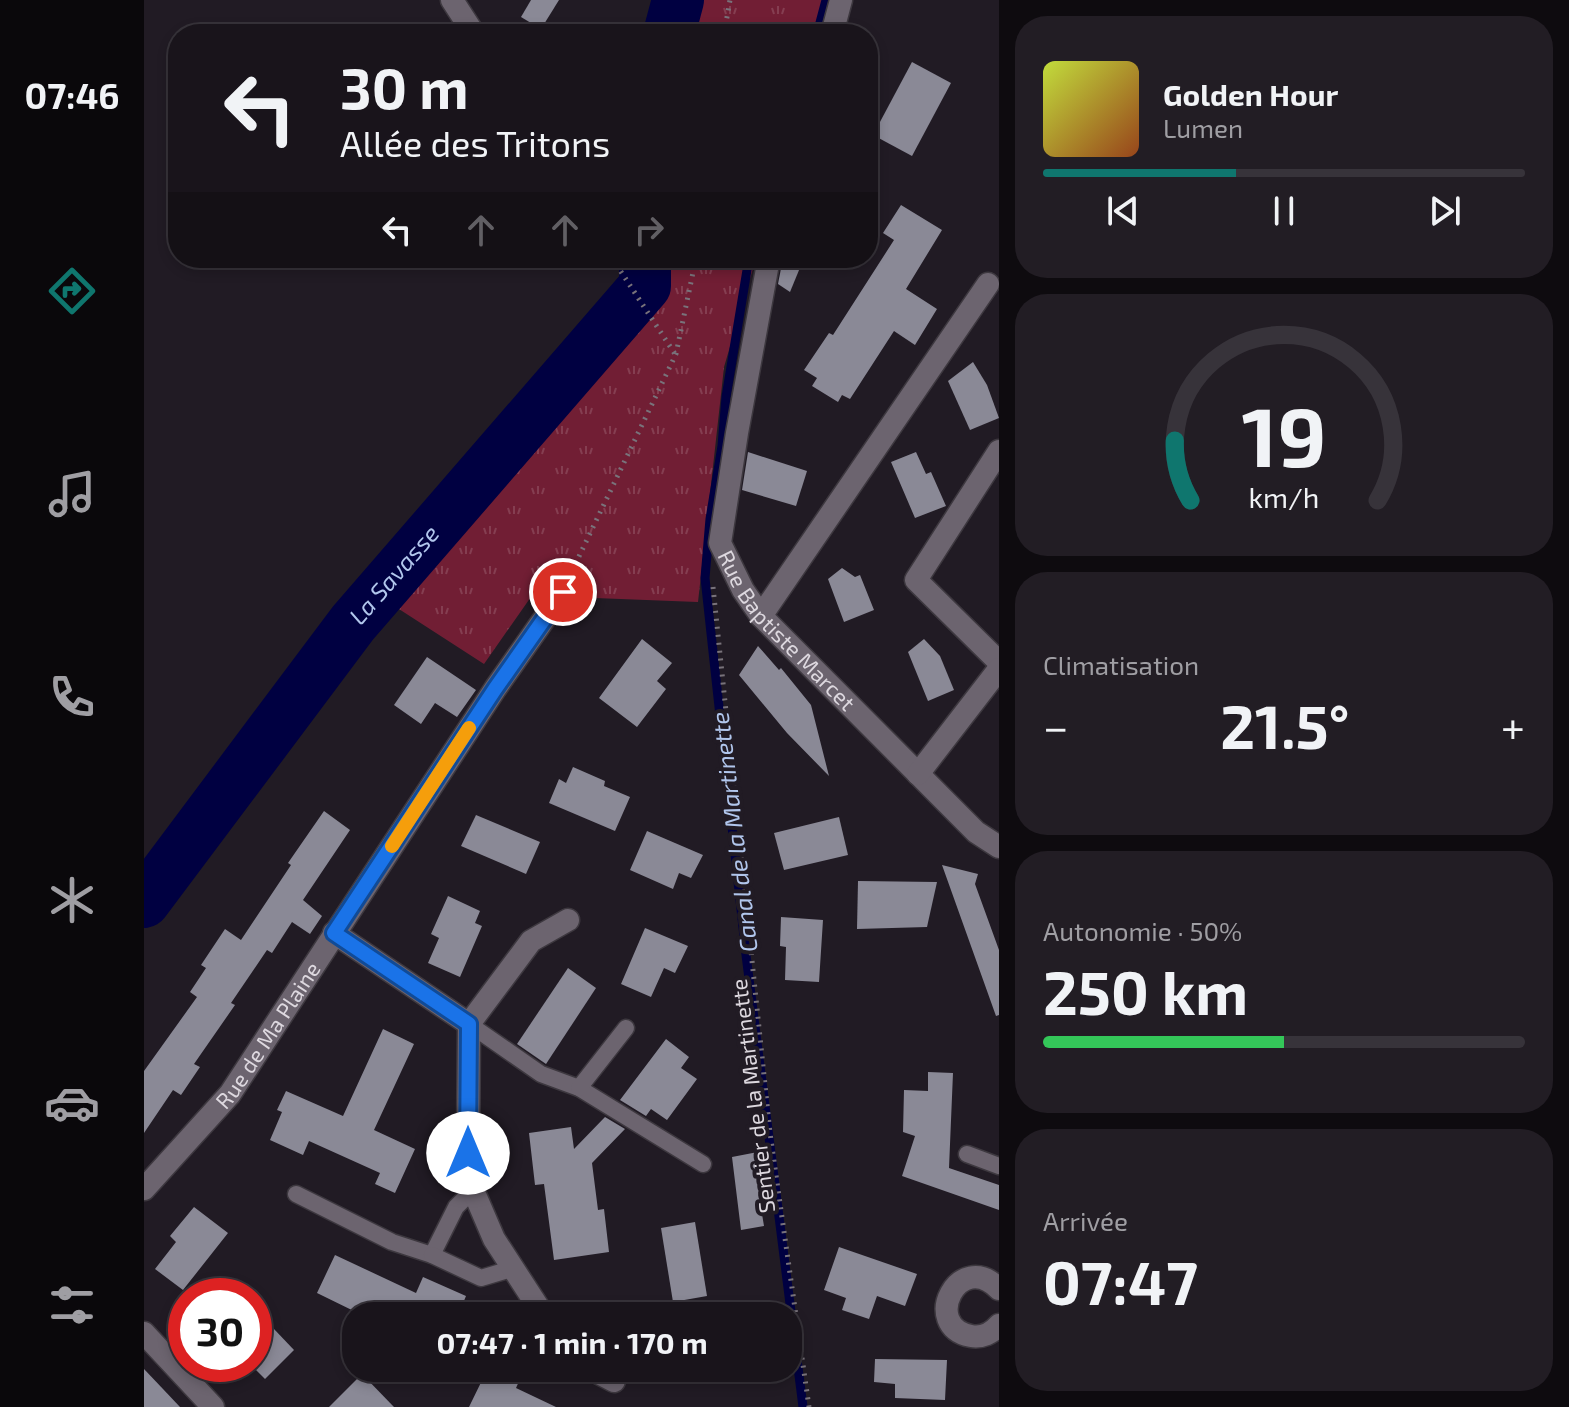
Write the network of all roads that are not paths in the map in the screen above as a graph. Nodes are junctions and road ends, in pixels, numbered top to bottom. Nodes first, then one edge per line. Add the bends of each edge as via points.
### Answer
1 (452, 0) edge
2 (841, 0) edge
3 (468, 24) edge
4 (835, 24) edge
5 (767, 268) edge
6 (988, 284) dead end
7 (999, 451) edge
8 (563, 592) road end
9 (761, 616) junction
10 (999, 662) edge
11 (999, 669) edge
12 (918, 774) junction
13 (999, 847) edge
14 (568, 920) dead end
15 (334, 933) junction
16 (469, 1024) junction
17 (626, 1028) dead end
18 (579, 1088) junction
19 (967, 1154) dead end
20 (703, 1164) dead end
21 (999, 1166) edge
22 (144, 1189) edge
23 (473, 1190) junction
24 (296, 1194) dead end
25 (432, 1255) junction
26 (511, 1269) junction
27 (999, 1289) edge
28 (534, 1302) edge
29 (998, 1330) edge
30 (144, 1333) edge
31 (213, 1407) edge

1 - 3 street
2 - 4 street
5 - 9 street, Rue Baptiste Marcet via 720,543
6 - 9 street
7 - 10 street via 916,580
8 - 15 street, Rue de Ma Plaine
9 - 12 street, Rue Baptiste Marcet
11 - 12 street
12 - 13 street, Rue Baptiste Marcet via 976,832
14 - 16 street via 531,941
15 - 16 street
15 - 22 street, Rue de Ma Plaine via 230,1094
16 - 18 lane via 541,1074
16 - 23 street via 468,1153
17 - 18 lane
18 - 20 lane
19 - 21 lane
23 - 25 lane via 456,1207
23 - 26 street
24 - 25 lane via 392,1242
25 - 26 lane via 481,1278
26 - 28 street
27 - 29 street via 983,1278 964,1280 946,1303 957,1331 977,1337
30 - 31 street

